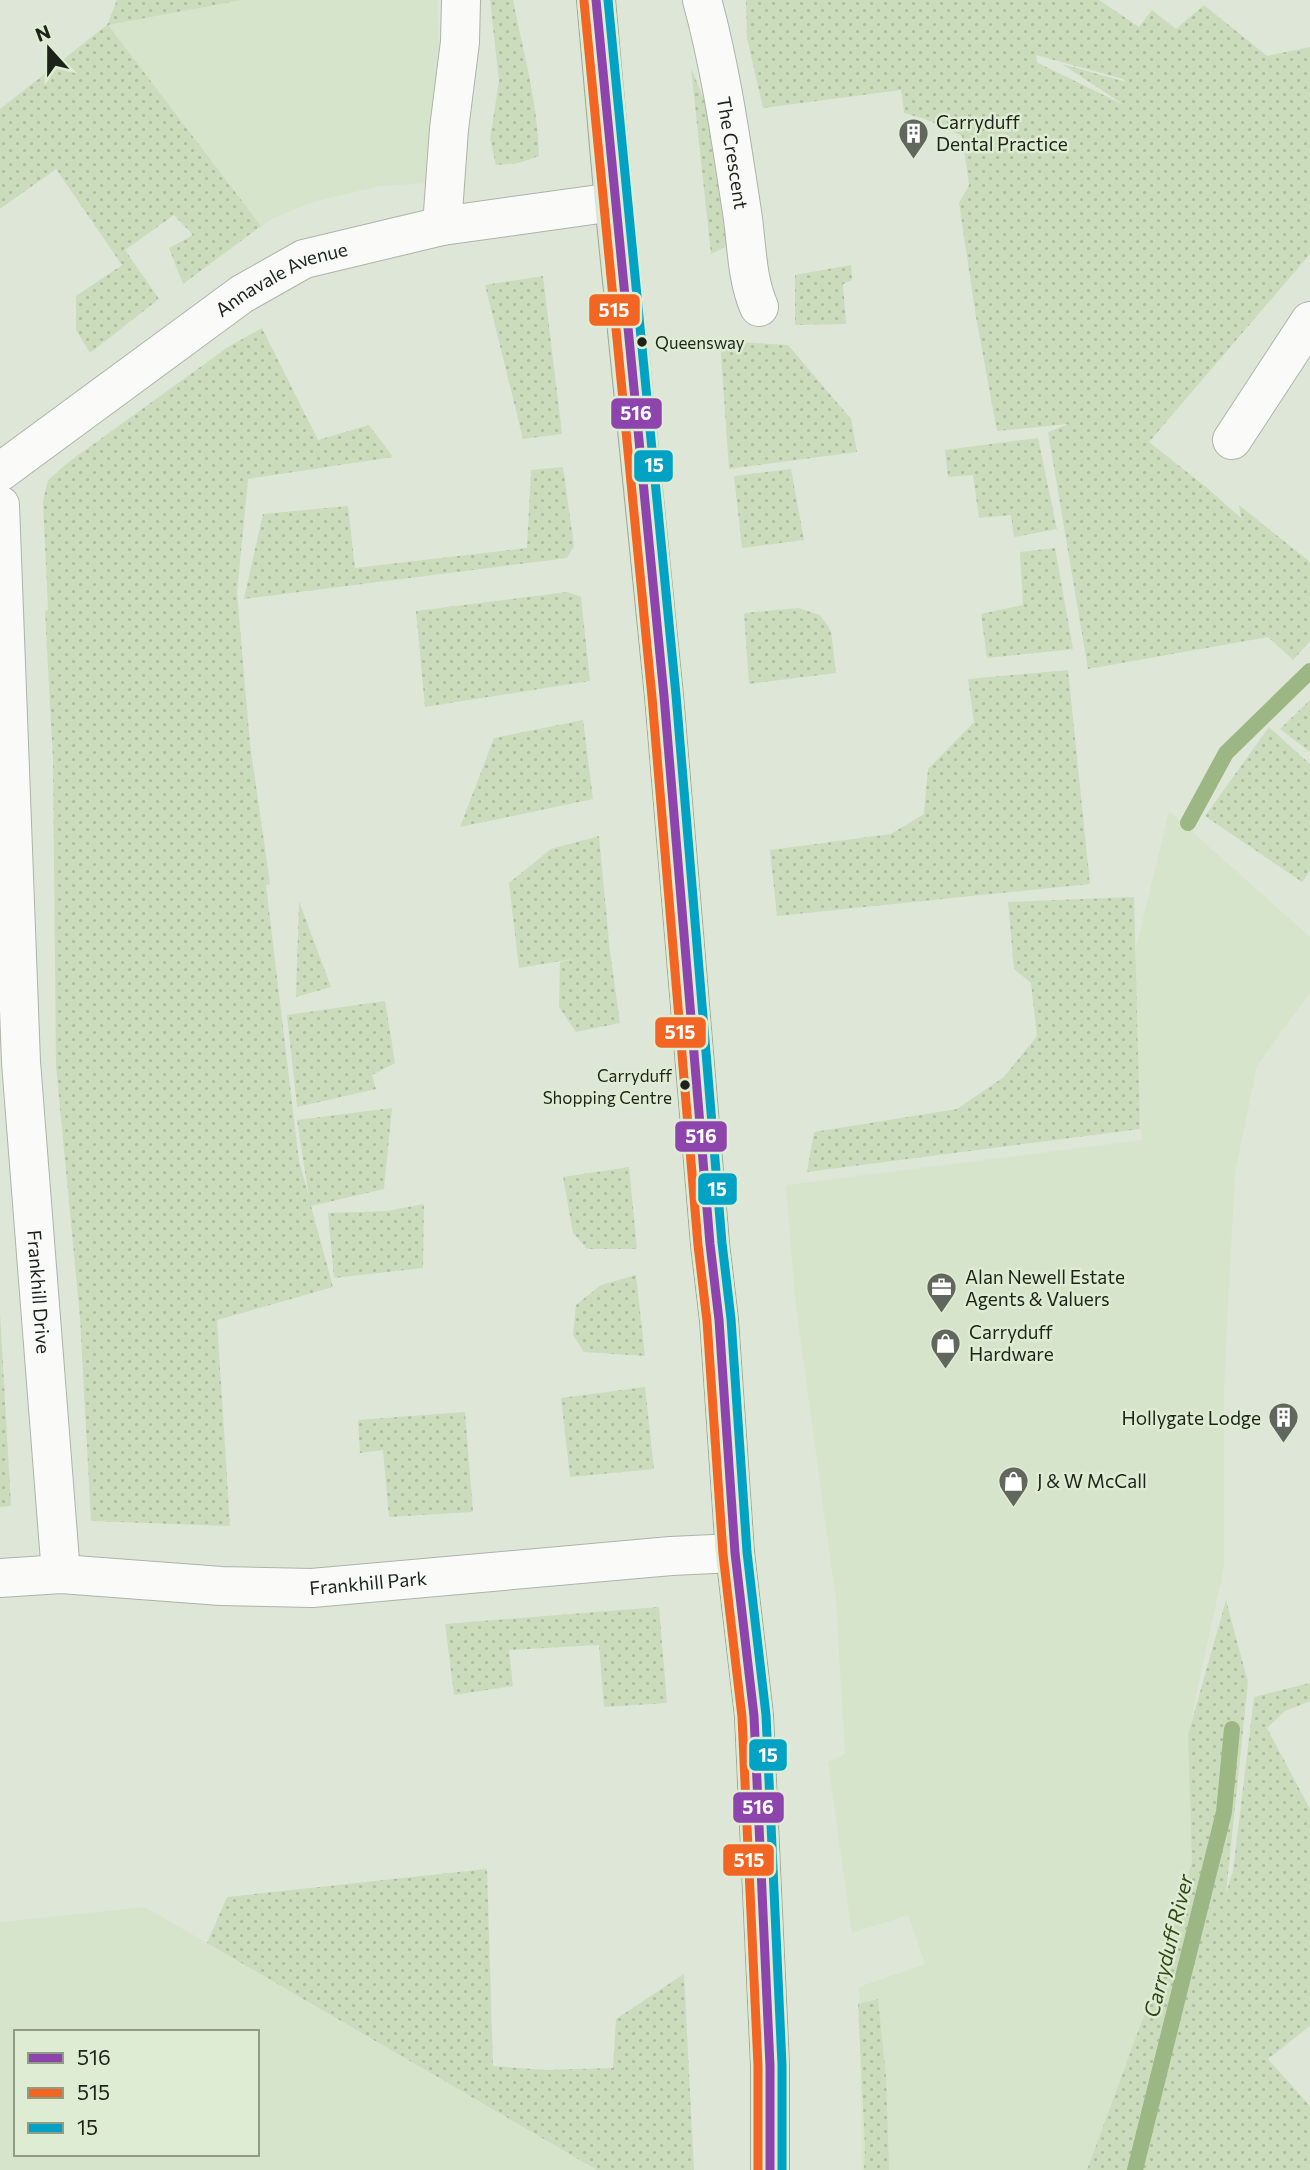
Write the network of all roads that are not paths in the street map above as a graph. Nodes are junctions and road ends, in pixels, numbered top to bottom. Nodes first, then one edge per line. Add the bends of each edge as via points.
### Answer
1 (461, 0) edge
2 (596, 0) edge
3 (702, 0) edge
4 (614, 202) junction
5 (442, 226) junction
6 (758, 307) dead end
7 (1310, 321) edge
8 (1232, 440) dead end
9 (0, 472) edge
10 (0, 505) edge
11 (735, 1553) junction
12 (61, 1574) junction
13 (0, 1578) edge
14 (770, 2170) edge

1 - 5 street
2 - 4 highway
3 - 6 street, The Crescent via 728,123 750,289
4 - 5 street, Annavale Avenue
4 - 11 highway via 663,684
5 - 9 street, Annavale Avenue via 304,259 242,294
7 - 8 street
10 - 12 street, Frankhill Drive via 21,1062
11 - 12 street, Frankhill Park via 312,1588
11 - 14 highway via 755,1724
12 - 13 street, Frankhill Park

